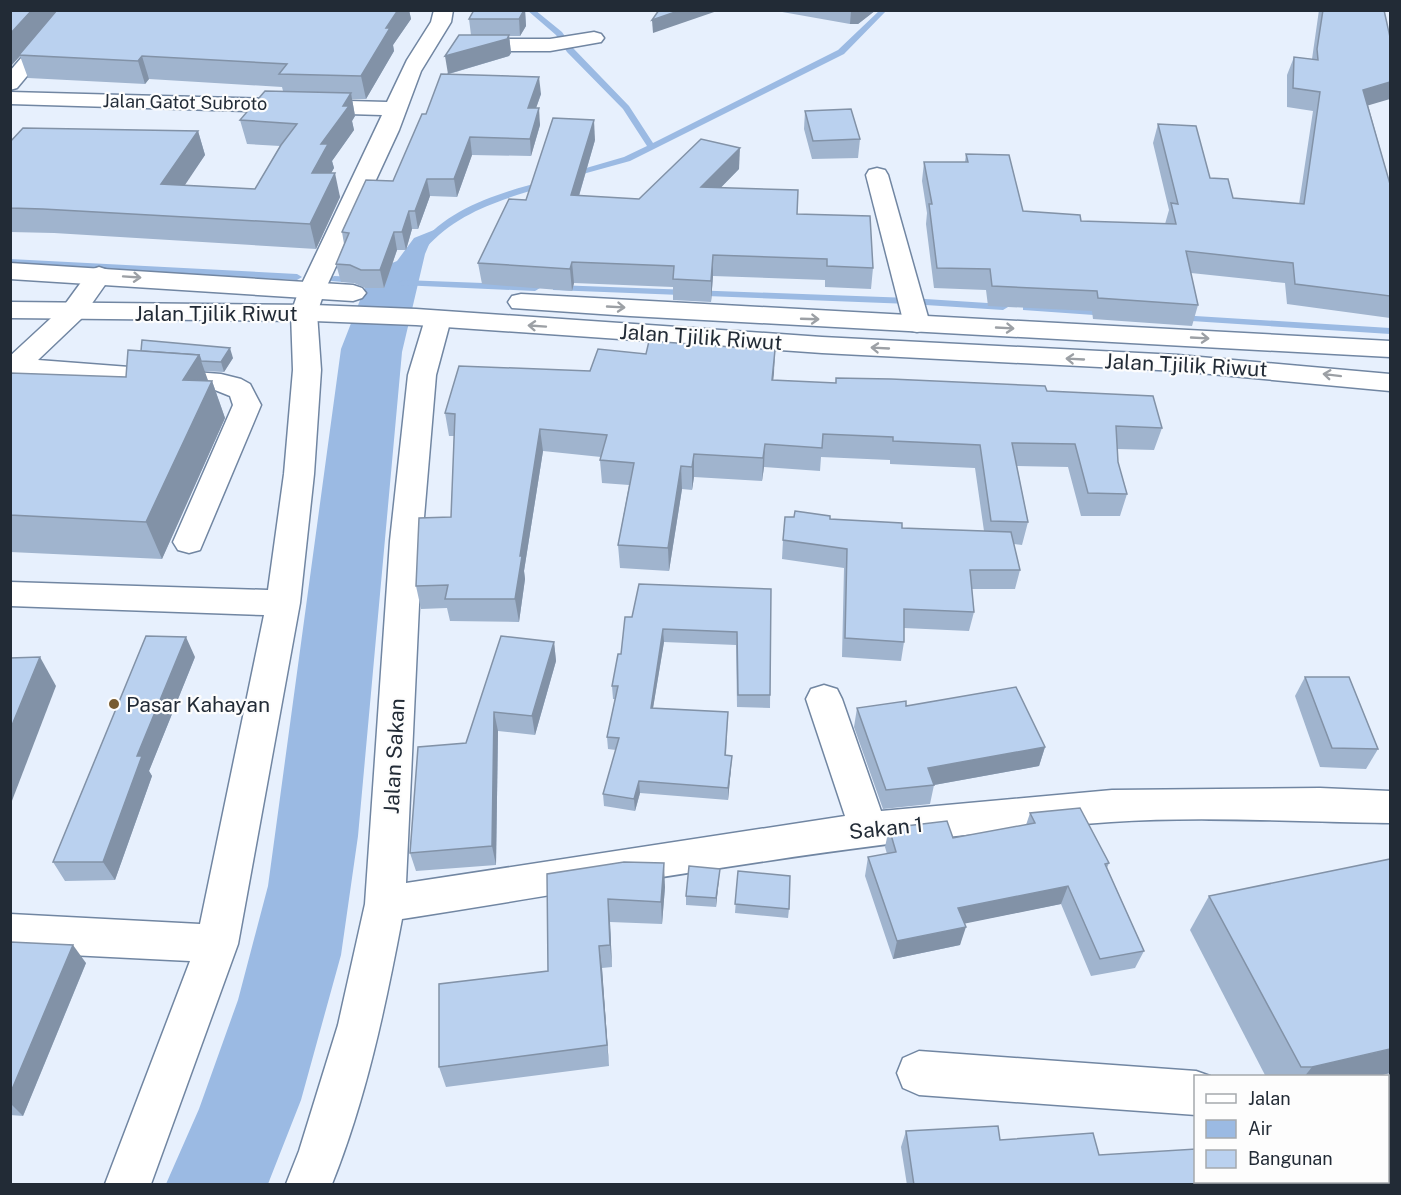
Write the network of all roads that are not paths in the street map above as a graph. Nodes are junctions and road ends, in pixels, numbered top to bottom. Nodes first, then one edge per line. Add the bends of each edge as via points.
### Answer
1 (73, 10) edge
2 (443, 10) edge
3 (594, 38) dead end
4 (426, 44) junction
5 (10, 84) edge
6 (10, 98) edge
7 (395, 109) junction
8 (877, 175) dead end
9 (10, 271) edge
10 (99, 274) junction
11 (308, 302) junction
12 (10, 310) edge
13 (422, 311) junction
14 (72, 314) junction
15 (916, 324) junction
16 (763, 329) junction
17 (1390, 349) edge
18 (13, 366) edge
19 (1390, 383) edge
20 (189, 542) dead end
21 (10, 594) edge
22 (283, 603) junction
23 (824, 699) dead end
24 (1390, 807) edge
25 (868, 829) junction
26 (385, 904) junction
27 (10, 933) edge
28 (217, 944) junction
29 (919, 1073) dead end
30 (1194, 1093) edge
31 (128, 1185) edge
32 (309, 1185) edge

1 - 5 main road
2 - 4 main road via 443,18
3 - 4 main road via 550,45
4 - 7 main road
6 - 7 main road, Jalan Gatot Subroto
7 - 11 main road
8 - 15 main road
9 - 10 main road, Jalan Tjilik Riwut
10 -> 11 main road, Jalan Tjilik Riwut
10 - 14 main road
11 - 13 main road, Jalan Tjilik Riwut
11 - 14 main road, Jalan Tjilik Riwut
11 - 22 main road via 299,474
12 - 14 main road, Jalan Tjilik Riwut
13 - 16 main road, Jalan Tjilik Riwut
13 - 26 main road, Jalan Sakan via 422,375 406,541
14 - 18 main road
16 -> 15 main road, Jalan Tjilik Riwut
15 -> 17 main road, Jalan Tjilik Riwut
19 -> 16 main road, Jalan Tjilik Riwut via 1293,370
18 - 20 main road via 215,381 238,387 245,394 247,405
21 - 22 main road
22 - 28 main road
23 - 25 main road
24 - 25 main road, Sakan 1 via 1112,806
25 - 26 main road, Sakan 1
26 - 32 main road, Jalan Sakan via 360,1025
27 - 28 main road
28 - 31 main road
29 - 30 main road

